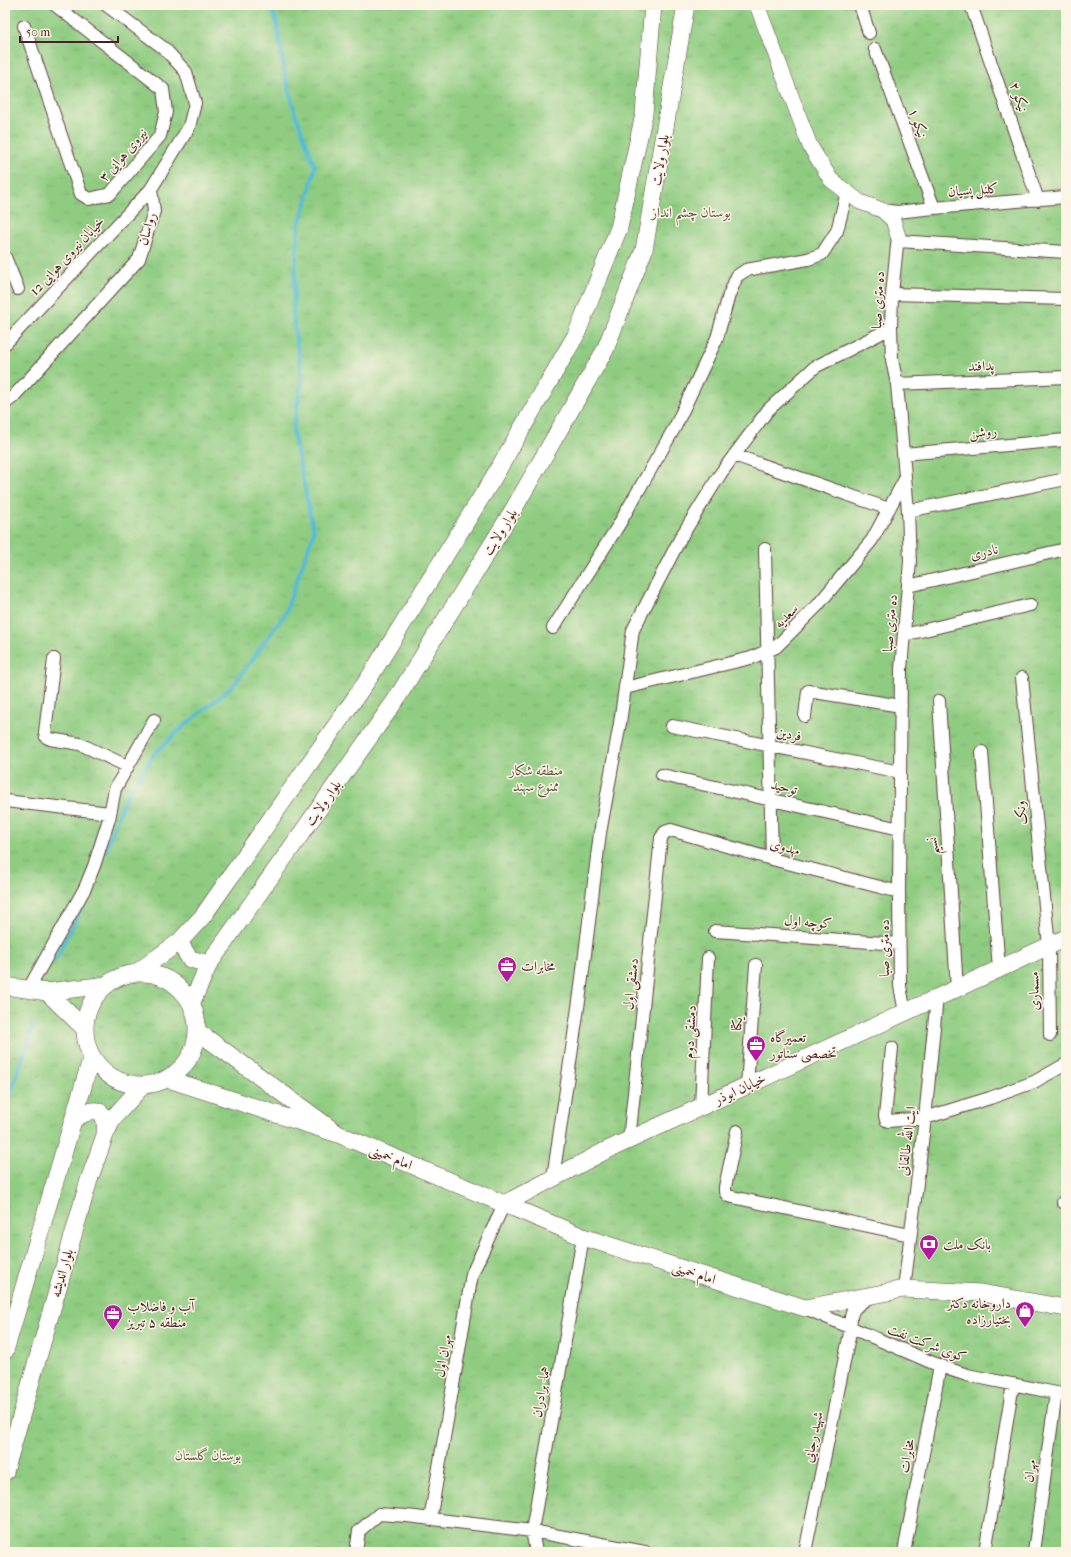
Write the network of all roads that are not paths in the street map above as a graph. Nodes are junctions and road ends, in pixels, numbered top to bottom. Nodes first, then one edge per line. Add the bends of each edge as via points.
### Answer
1 (55, 5) edge
2 (106, 5) edge
3 (653, 5) edge
4 (757, 5) edge
5 (860, 5) edge
6 (971, 5) edge
7 (687, 6) edge
8 (24, 26) dead end
9 (868, 32) dead end
10 (875, 49) dead end
11 (151, 189) junction
12 (847, 192) junction
13 (1066, 197) edge
14 (1038, 200) junction
15 (934, 208) junction
16 (882, 210) junction
17 (898, 238) junction
18 (1066, 252) edge
19 (5, 257) edge
20 (18, 289) dead end
21 (892, 294) junction
22 (1066, 299) edge
23 (891, 328) junction
24 (5, 344) edge
25 (1066, 377) edge
26 (897, 384) junction
27 (5, 403) edge
28 (1066, 440) edge
29 (903, 454) junction
30 (734, 455) junction
31 (905, 478) junction
32 (1066, 479) edge
33 (889, 509) junction
34 (908, 510) junction
35 (765, 549) dead end
36 (1066, 549) edge
37 (908, 586) junction
38 (1030, 604) dead end
39 (553, 628) dead end
40 (904, 635) junction
41 (768, 651) junction
42 (54, 659) dead end
43 (1022, 678) dead end
44 (625, 688) junction
45 (939, 701) dead end
46 (901, 706) junction
47 (806, 716) dead end
48 (154, 720) dead end
49 (672, 726) dead end
50 (770, 746) junction
51 (982, 752) dead end
52 (128, 766) junction
53 (900, 772) junction
54 (662, 775) dead end
55 (771, 800) junction
56 (5, 801) edge
57 (110, 813) junction
58 (900, 829) junction
59 (665, 832) joint
60 (772, 859) junction
61 (899, 892) junction
62 (715, 931) dead end
63 (1066, 938) edge
64 (179, 942) junction
65 (899, 944) junction
66 (1048, 946) junction
67 (708, 958) dead end
68 (209, 964) junction
69 (756, 965) dead end
70 (999, 969) junction
71 (136, 973) junction
72 (107, 985) junction
73 (5, 986) edge
74 (957, 988) junction
75 (28, 990) junction
76 (47, 992) junction
77 (938, 998) junction
78 (191, 1004) junction
79 (905, 1012) junction
80 (85, 1029) junction
81 (197, 1031) junction
82 (1050, 1035) dead end
83 (892, 1048) dead end
84 (92, 1056) junction
85 (1066, 1064) edge
86 (168, 1078) junction
87 (143, 1085) junction
88 (747, 1085) junction
89 (701, 1106) junction
90 (925, 1118) junction
91 (73, 1120) junction
92 (737, 1131) dead end
93 (338, 1134) junction
94 (105, 1135) junction
95 (629, 1140) junction
96 (553, 1178) junction
97 (504, 1204) junction
98 (910, 1235) junction
99 (583, 1237) junction
100 (904, 1289) junction
101 (869, 1297) junction
102 (805, 1308) junction
103 (1066, 1308) edge
104 (851, 1328) junction
105 (5, 1351) edge
106 (940, 1366) junction
107 (1013, 1384) junction
108 (1061, 1394) edge
109 (5, 1472) edge
110 (430, 1520) junction
111 (532, 1531) junction
112 (640, 1551) edge
113 (356, 1552) edge
114 (536, 1552) edge
115 (805, 1552) edge
116 (904, 1552) edge
117 (985, 1552) edge
118 (1034, 1552) edge

1 - 8 street, نیروی هوایی ۳ via 163,89 166,112 160,136 110,194 89,199 81,194
2 - 11 street via 165,49 186,72 195,102 189,127
3 - 64 main road, بلوار ولایت via 644,114 619,228 576,335 492,480 369,678 203,916
4 - 12 street via 810,146 831,180
5 - 9 street
6 - 14 street, نیکو ۲
7 - 68 main road, بلوار ولایت via 644,250 605,350 509,517 395,701
10 - 15 street, نیکو ۱
11 - 24 street, خیابان نیروی هوایی 12
11 - 27 street, رواسان via 154,211 139,260
12 - 16 street via 860,202
12 - 39 street via 837,231 822,254 808,259 746,270 737,276 717,338 674,427 618,526
13 - 14 street, کلنل پسیان
14 - 15 street, کلنل پسیان
15 - 16 street, کلنل پسیان via 897,212
16 - 17 street via 893,220
17 - 18 street
17 - 21 street, ده متری صبا
19 - 20 street
21 - 22 street
21 - 23 street, ده متری صبا
23 - 26 street, ده متری صبا via 892,360
23 - 30 street via 815,367 768,410
25 - 26 street, پدافند
26 - 29 street, ده متری صبا
28 - 29 street, روشن
29 - 31 street, ده متری صبا
30 - 33 street
30 - 44 street via 681,537 633,630
31 - 33 street, سعدیه
31 - 34 street, ده متری صبا
32 - 34 street
33 - 41 street, سعدیه via 872,540 817,606 776,647
34 - 37 street, ده متری صبا
35 - 41 street
36 - 37 street, نادری
37 - 40 street, ده متری صبا
38 - 40 street
40 - 46 street, ده متری صبا
41 - 44 street, سعدیه via 751,658
41 - 50 street
42 - 52 street via 46,737 80,744
43 - 66 street, ونک
44 - 96 street via 600,833
45 - 74 street, نسیم
46 - 47 street via 808,691
46 - 53 street, ده متری صبا
48 - 52 street
49 - 50 street, فردین
50 - 53 street, فردین
50 - 55 street
51 - 70 street
52 - 57 street via 115,789
53 - 58 street, ده متری صبا
54 - 55 street, توحید
55 - 58 street, توحید
55 - 60 street
56 - 57 street
57 - 75 street via 85,888
58 - 61 street, ده متری صبا
59 - 60 street, مهدوی via 671,830
59 - 95 street, دمشقی اول via 661,838
60 - 61 street, مهدوی
61 - 65 street, ده متری صبا
62 - 65 street, کوچه اول
63 - 66 main road, خیابان ابوذر
64 - 68 main road via 190,959
64 - 71 main road, بلوار ولایت
65 - 79 street, ده متری صبا via 900,986
66 - 70 main road, خیابان ابوذر
66 - 82 street, مسماری
67 - 89 street, دمشقی دوم
68 - 78 main road, بلوار ولایت
69 - 88 street, یکتا
70 - 74 main road, خیابان ابوذر
71 - 72 main road via 120,977
71 - 78 main road via 152,974 168,980 181,990
72 - 76 main road
72 - 80 main road via 95,997 88,1012
73 - 75 main road
74 - 77 main road, خیابان ابوذر
75 - 76 main road
76 - 80 main road
77 - 79 main road, خیابان ابوذر
77 - 90 street, ایت الله طالقانی
78 - 81 main road
79 - 88 main road, خیابان ابوذر
80 - 84 main road
81 - 86 main road via 193,1050 183,1066
81 - 93 main road
83 - 90 street via 886,1120 888,1122
84 - 87 main road via 101,1069 114,1078 128,1084
84 - 91 main road
85 - 90 street via 1034,1082
86 - 87 main road
86 - 93 main road
87 - 94 main road, بلوار اندیشه via 113,1118
88 - 89 main road, خیابان ابوذر
89 - 95 main road, خیابان ابوذر
90 - 98 street, ایت الله طالقانی
91 - 94 main road via 85,1112 95,1110 104,1118
91 - 105 main road
92 - 98 street via 725,1186 728,1196
93 - 97 main road, امام خمینی
94 - 109 main road, بلوار اندیشه via 89,1180
95 - 96 main road, خیابان ابوذر
96 - 97 main road, خیابان ابوذر
97 - 99 main road, امام خمینی
97 - 110 street, مهران اول via 472,1274
98 - 100 street, ایت الله طالقانی
99 - 102 main road, امام خمینی
99 - 111 street, هما- برادران
100 - 101 main road, امام خمینی
100 - 103 main road, امام خمینی via 981,1293
101 - 102 main road, امام خمینی
101 - 104 street, شهید رجایی via 852,1310
102 - 104 street, کوی شرکت نفت
104 - 106 street, کوی شرکت نفت
104 - 115 street, شهید رجایی
106 - 107 street, کوی شرکت نفت via 967,1375
106 - 116 street, مخابرات
107 - 108 street, کوی شرکت نفت
107 - 117 street
108 - 118 street, مهران
110 - 111 street
110 - 113 street via 379,1514 359,1531
111 - 112 street
111 - 114 street, هما- برادران

